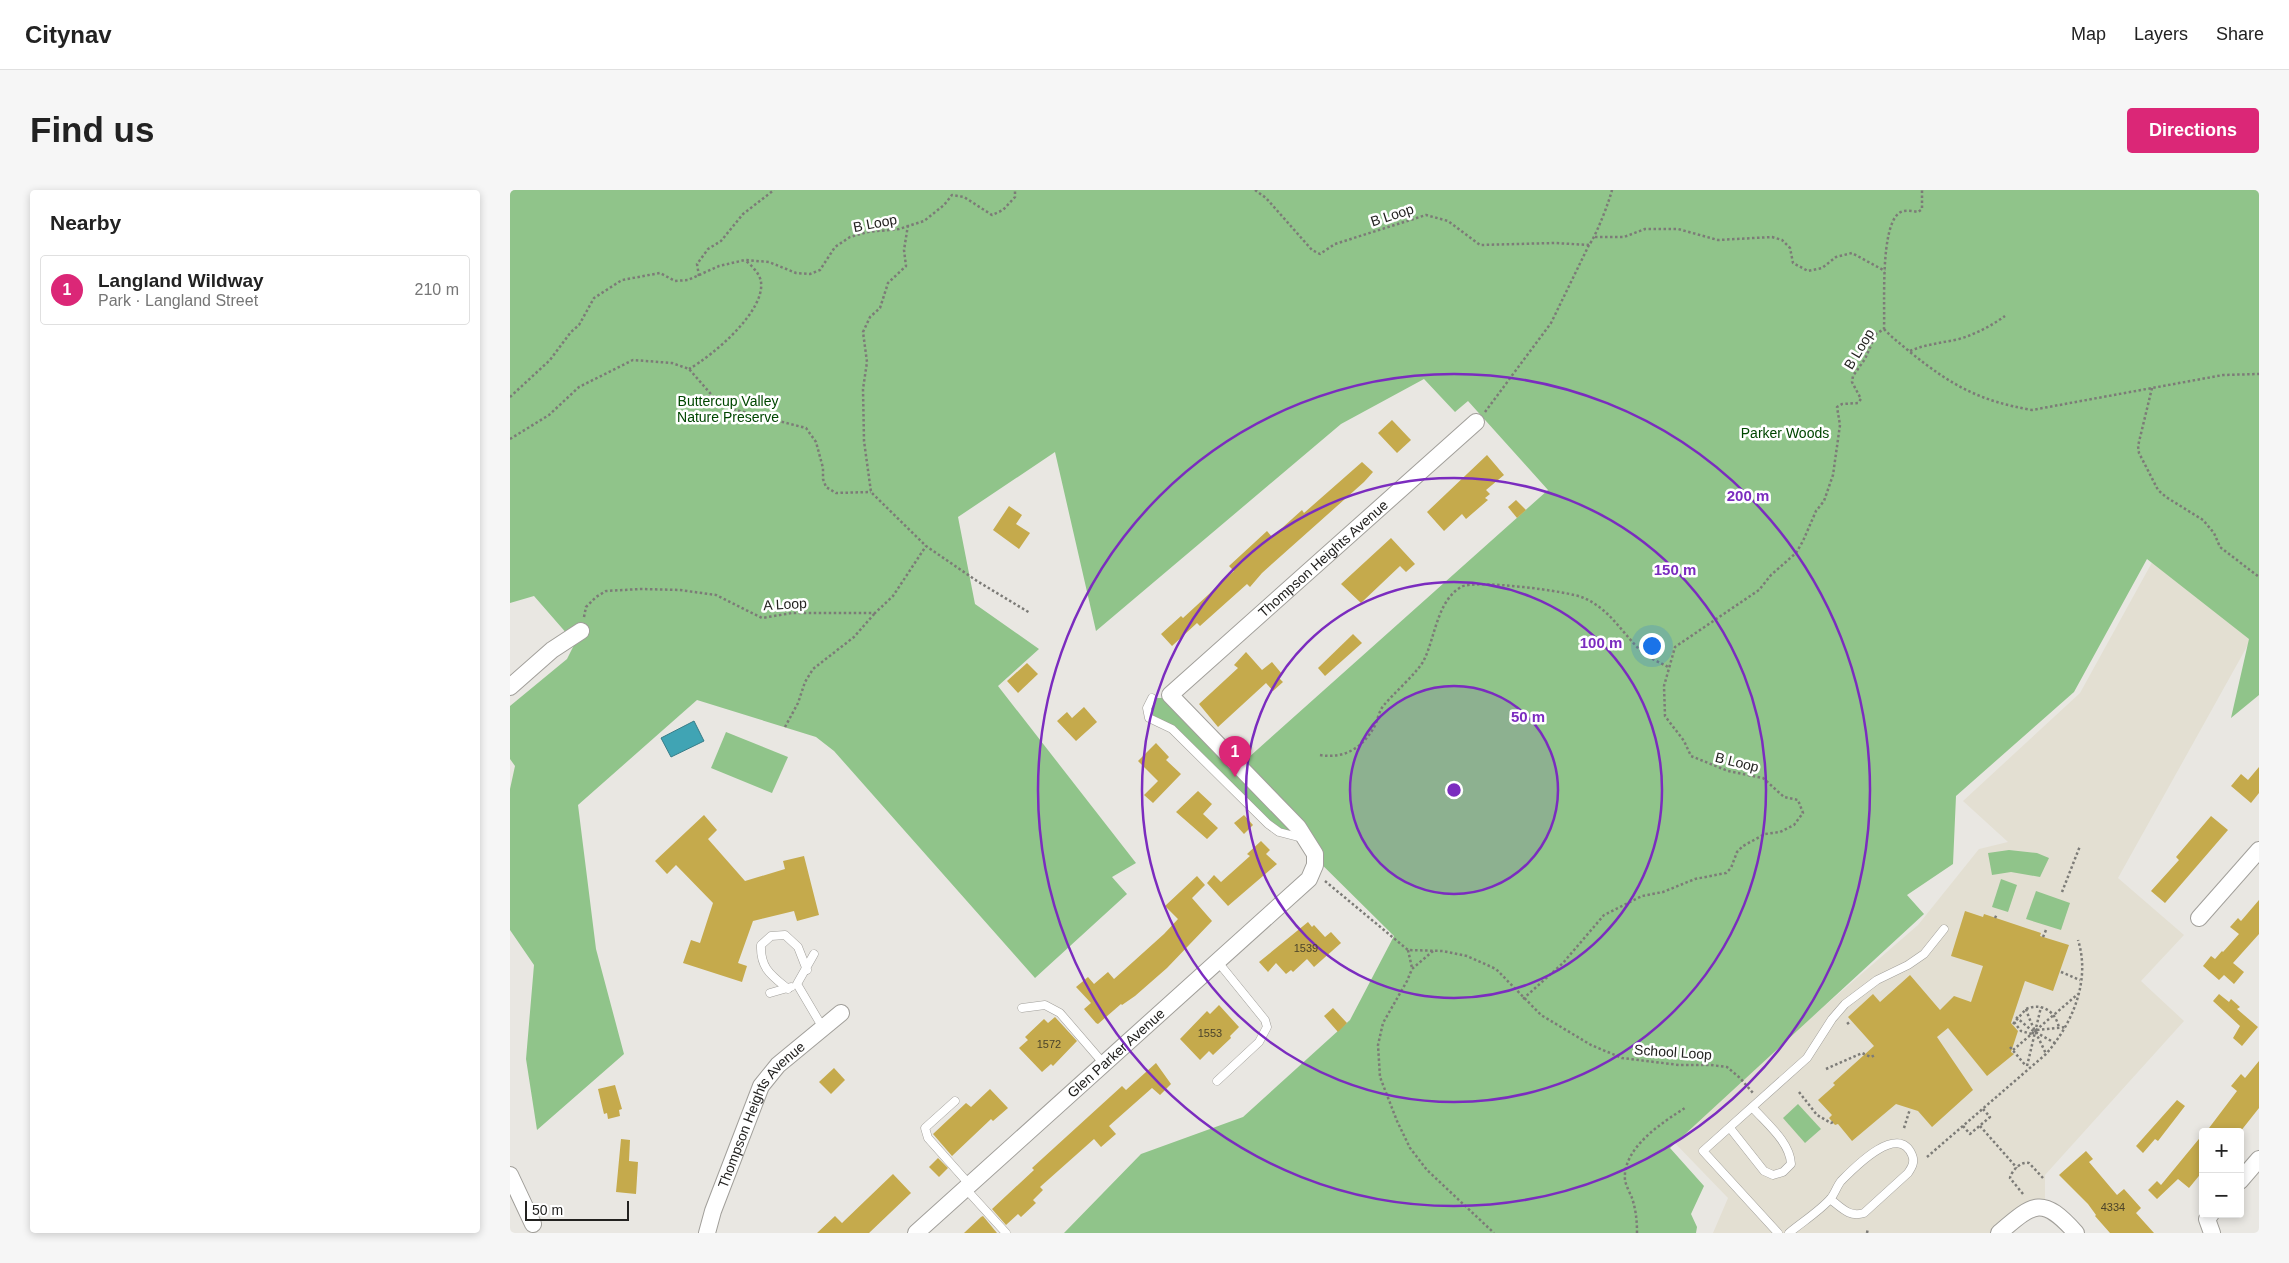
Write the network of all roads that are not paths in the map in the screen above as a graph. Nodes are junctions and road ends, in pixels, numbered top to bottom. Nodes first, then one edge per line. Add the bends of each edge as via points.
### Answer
1 (1476, 422) road end
2 (581, 631) road end
3 (510, 687) edge
4 (1152, 698) dead end
5 (1307, 838) junction
6 (2259, 850) edge
7 (2199, 918) dead end
8 (1944, 929) dead end
9 (814, 954) dead end
10 (1218, 962) junction
11 (807, 970) junction
12 (797, 984) junction
13 (788, 989) junction
14 (770, 993) dead end
15 (1022, 1008) dead end
16 (841, 1013) dead end
17 (824, 1028) junction
18 (1104, 1064) junction
19 (1217, 1081) dead end
20 (956, 1101) dead end
21 (1753, 1108) junction
22 (1730, 1128) junction
23 (2259, 1159) edge
24 (510, 1175) edge
25 (2244, 1176) edge
26 (967, 1186) junction
27 (1830, 1199) junction
28 (533, 1224) dead end
29 (707, 1233) edge
30 (916, 1233) edge
31 (1006, 1233) edge
32 (1778, 1233) edge
33 (1789, 1233) edge
34 (1999, 1233) edge
35 (2076, 1233) edge

1 - 5 street, Thompson Heights Avenue via 1170,695
2 - 3 street via 552,650
4 - 5 lane via 1147,708 1149,718 1172,729 1273,828 1290,836
5 - 10 street, Glen Parker Avenue via 1315,854 1317,875
6 - 7 street
8 - 21 lane via 1924,954 1877,980 1845,1004 1807,1058
9 - 11 lane
10 - 18 street, Glen Parker Avenue
10 - 19 lane via 1265,1020 1267,1027 1259,1042
11 - 12 lane
11 - 13 lane via 798,947 785,935 771,936 761,945 760,959 770,974
12 - 13 lane
12 - 17 lane
13 - 14 lane
15 - 18 lane via 1045,1005 1060,1013
16 - 17 street, Thompson Heights Avenue
17 - 29 street, Thompson Heights Avenue via 778,1065 761,1086
18 - 26 street, Glen Parker Avenue
20 - 26 lane via 925,1128 928,1138
21 - 22 lane
21 - 22 lane via 1788,1151 1791,1164 1783,1172 1773,1175 1764,1171
22 - 32 lane via 1703,1152
23 - 25 street
24 - 28 street
26 - 30 street, Glen Parker Avenue
26 - 31 lane
27 - 27 lane via 1848,1213 1856,1216 1864,1213 1908,1173 1913,1165 1912,1156 1899,1143 1882,1146 1840,1182
27 - 33 lane
34 - 35 street via 2027,1209 2044,1208 2062,1217

